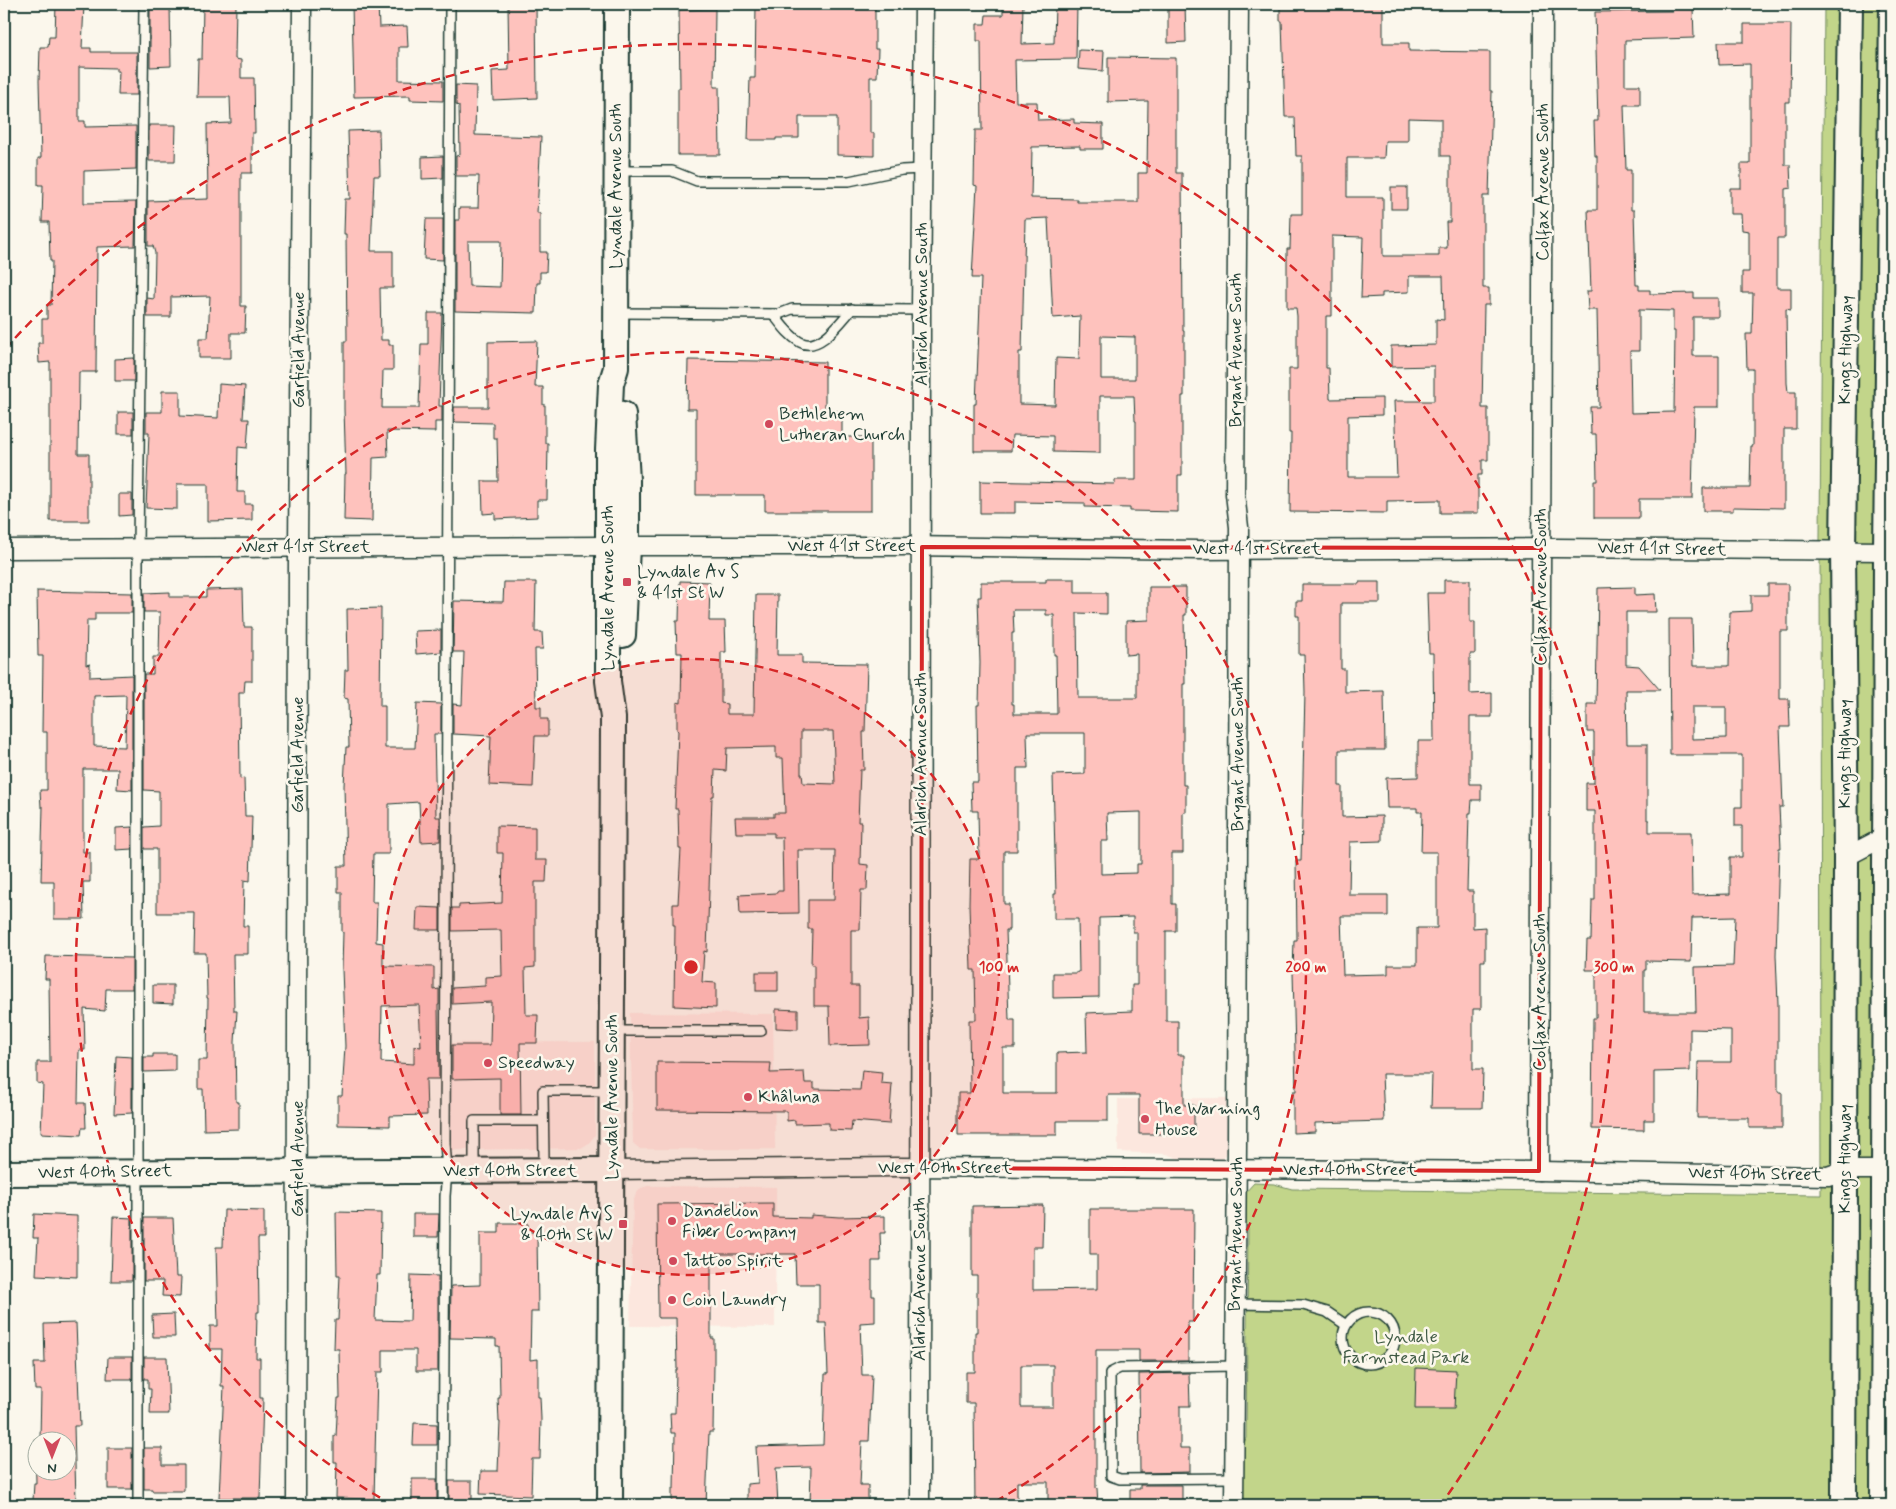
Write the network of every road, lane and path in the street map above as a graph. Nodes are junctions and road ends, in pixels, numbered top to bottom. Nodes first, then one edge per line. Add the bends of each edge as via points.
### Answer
1 (144, 4) edge
2 (302, 4) edge
3 (450, 4) edge
4 (617, 4) edge
5 (924, 4) edge
6 (1239, 4) edge
7 (1543, 4) edge
8 (1850, 4) edge
9 (1892, 4) edge
10 (922, 169) junction
11 (616, 171) junction
12 (852, 309) junction
13 (921, 310) junction
14 (616, 313) junction
15 (773, 314) junction
16 (447, 546) junction
17 (617, 546) junction
18 (922, 546) junction
19 (138, 548) junction
20 (298, 548) junction
21 (1541, 548) junction
22 (4, 549) edge
23 (1239, 550) junction
24 (1843, 550) junction
25 (1886, 551) junction
26 (1889, 833) edge
27 (1846, 857) junction
28 (613, 1031) junction
29 (761, 1031) dead end
30 (612, 1091) junction
31 (543, 1121) junction
32 (921, 1168) junction
33 (1237, 1169) junction
34 (612, 1170) junction
35 (1845, 1170) junction
36 (1885, 1170) junction
37 (297, 1171) junction
38 (446, 1171) junction
39 (474, 1171) junction
40 (542, 1171) junction
41 (1539, 1171) junction
42 (138, 1172) junction
43 (4, 1173) edge
44 (1236, 1304) junction
45 (1346, 1325) junction
46 (1235, 1366) junction
47 (1234, 1478) junction
48 (138, 1505) edge
49 (296, 1505) edge
50 (443, 1505) edge
51 (610, 1505) edge
52 (920, 1505) edge
53 (1234, 1505) edge
54 (1844, 1505) edge
55 (1884, 1505) edge

1 - 19 lane
2 - 20 street, Garfield Avenue
3 - 16 lane
4 - 11 street, Lyndale Avenue South
5 - 10 street, Aldrich Avenue South
6 - 23 street, Bryant Avenue South via 1235,494
7 - 21 street, Colfax Avenue South
8 - 24 street, Kings Highway
9 - 25 street
10 - 11 lane via 849,181 697,181 672,171
10 - 13 street, Aldrich Avenue South
11 - 14 street, Lyndale Avenue South
12 - 13 lane
12 - 15 lane via 792,309
12 - 15 lane via 830,334 817,343 802,343
13 - 18 street, Aldrich Avenue South
14 - 15 lane
14 - 17 street, Lyndale Avenue South via 616,368 611,384
16 - 17 street, West 41st Street
16 - 20 street, West 41st Street
16 - 38 lane
17 - 18 street, West 41st Street
17 - 28 street, Lyndale Avenue South via 608,681 613,718
18 - 23 street, West 41st Street
18 - 32 street, Aldrich Avenue South
19 - 20 street, West 41st Street
19 - 22 street, West 41st Street
19 - 42 lane
20 - 37 street, Garfield Avenue
21 - 23 street, West 41st Street
21 - 24 street, West 41st Street
21 - 41 street, Colfax Avenue South
23 - 33 street, Bryant Avenue South
24 - 25 street, West 41st Street
24 - 27 street, Kings Highway
25 - 26 street
26 - 27 street
26 - 36 street
27 - 35 street, Kings Highway
28 - 29 lane
28 - 30 street, Lyndale Avenue South
30 - 31 lane via 543,1091
30 - 34 street, Lyndale Avenue South
31 - 39 lane via 474,1121
31 - 40 lane
32 - 33 street, West 40th Street
32 - 34 street, West 40th Street
32 - 52 street, Aldrich Avenue South
33 - 41 street, West 40th Street
33 - 44 street, Bryant Avenue South
34 - 40 street, West 40th Street
34 - 51 street, Lyndale Avenue South
35 - 36 street, West 40th Street
35 - 41 street, West 40th Street via 1828,1176
35 - 54 street, Kings Highway
36 - 55 street
37 - 38 street, West 40th Street
37 - 42 street, West 40th Street
37 - 49 street, Garfield Avenue
38 - 39 street, West 40th Street
38 - 50 lane
39 - 40 street, West 40th Street
42 - 43 street, West 40th Street
42 - 48 lane
44 - 45 lane via 1303,1305 1327,1312
44 - 46 street, Bryant Avenue South
45 - 45 lane via 1365,1312 1377,1313 1387,1319 1393,1329 1395,1341 1391,1352 1383,1360 1361,1363 1344,1348 1342,1336
46 - 47 street, Bryant Avenue South
46 - 47 lane via 1120,1368 1110,1373 1111,1476 1120,1479
47 - 53 street, Bryant Avenue South

